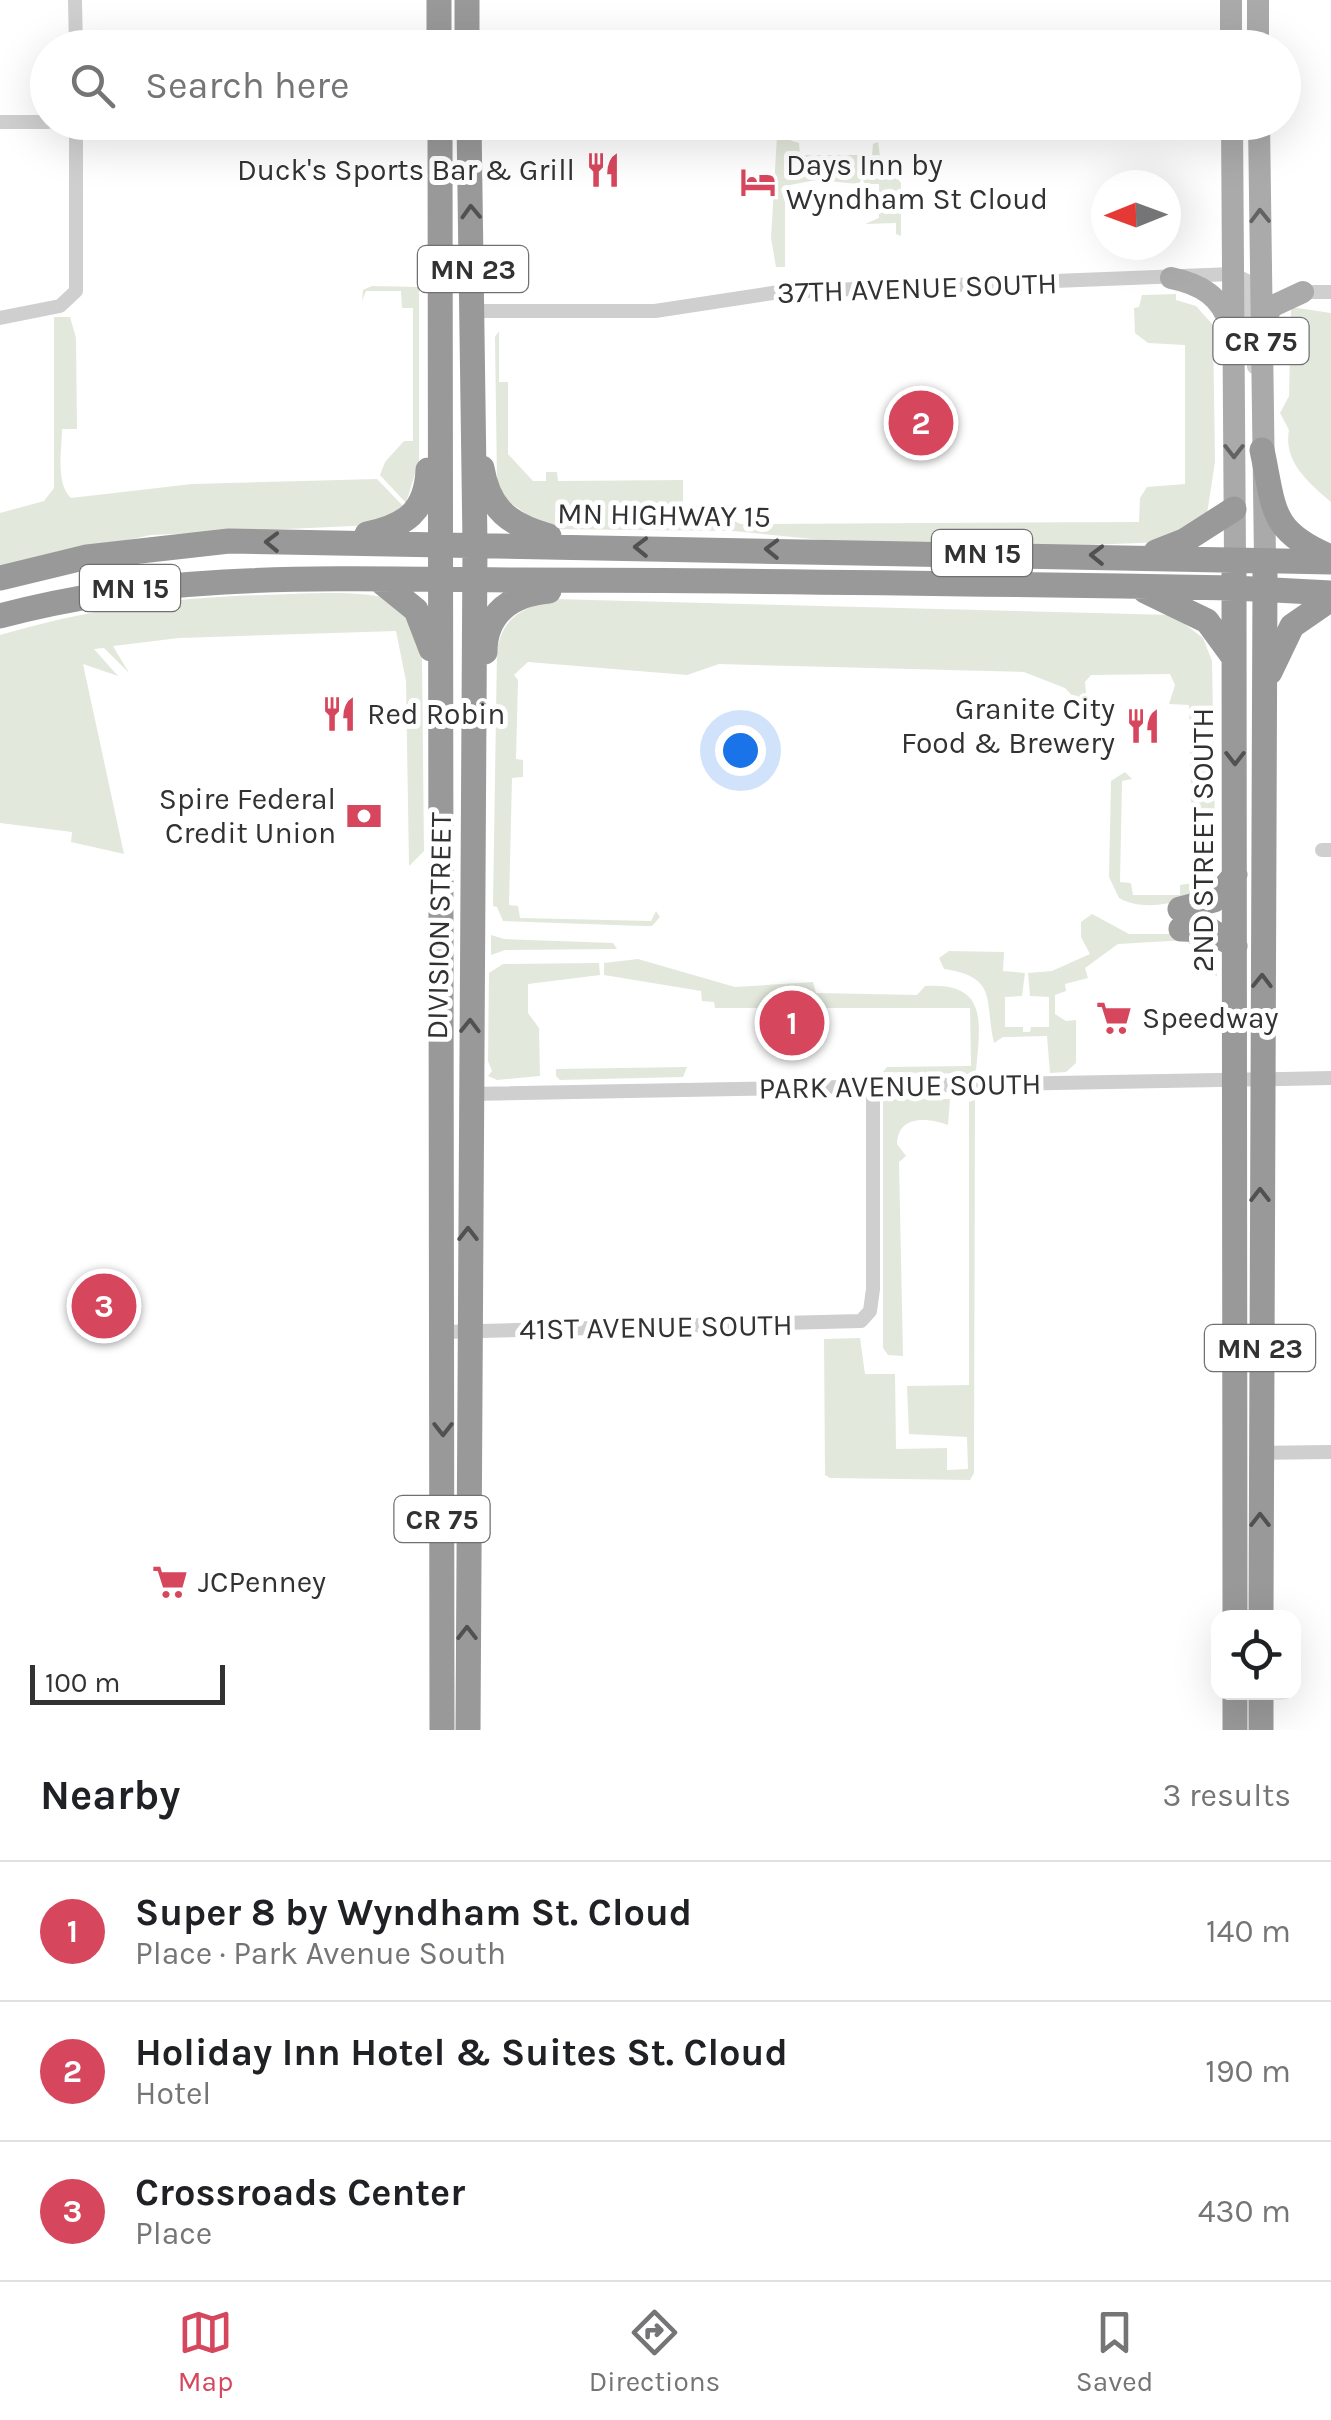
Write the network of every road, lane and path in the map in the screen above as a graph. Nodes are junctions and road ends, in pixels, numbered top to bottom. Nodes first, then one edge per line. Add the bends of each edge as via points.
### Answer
1 (76, 0) edge
2 (440, 0) edge
3 (467, 0) edge
4 (1231, 0) edge
5 (1258, 1) edge
6 (76, 30) edge
7 (440, 30) edge
8 (467, 30) edge
9 (1231, 30) edge
10 (1258, 30) edge
11 (0, 122) edge
12 (30, 122) edge
13 (76, 140) edge
14 (440, 140) edge
15 (469, 140) edge
16 (1232, 140) edge
17 (1259, 140) edge
18 (1260, 266) junction
19 (1233, 274) junction
20 (1172, 278) junction
21 (1303, 292) junction
22 (1331, 292) edge
23 (474, 311) junction
24 (0, 318) edge
25 (1261, 323) junction
26 (1233, 336) junction
27 (440, 372) junction
28 (1261, 392) junction
29 (474, 415) junction
30 (1262, 450) junction
31 (1234, 509) junction
32 (323, 542) junction
33 (474, 544) junction
34 (440, 545) junction
35 (583, 545) junction
36 (1144, 556) junction
37 (1235, 558) junction
38 (1264, 559) junction
39 (1331, 559) edge
40 (0, 578) edge
41 (379, 580) junction
42 (440, 580) junction
43 (474, 580) junction
44 (611, 580) junction
45 (1136, 586) junction
46 (1234, 588) junction
47 (1265, 589) junction
48 (1331, 596) edge
49 (0, 616) edge
50 (1236, 660) junction
51 (440, 678) junction
52 (1266, 680) junction
53 (474, 776) junction
54 (1235, 875) junction
55 (1235, 946) junction
56 (1331, 1078) edge
57 (1248, 1079) junction
58 (873, 1086) junction
59 (469, 1094) junction
60 (456, 1332) junction
61 (1260, 1452) junction
62 (1331, 1452) edge
63 (1235, 1610) edge
64 (1261, 1610) edge
65 (1235, 1700) edge
66 (1261, 1700) edge
67 (442, 1730) edge
68 (468, 1730) edge
69 (1234, 1730) edge
70 (1261, 1730) edge

1 - 6 street
2 - 7 highway
3 - 8 highway
4 - 9 main road
5 - 10 main road
11 - 12 street
13 - 24 street via 76,292 72,300 38,312
14 - 27 highway, DIVISION STREET / MN 23
23 -> 15 highway, DIVISION STREET / MN 23
16 - 19 main road, 2ND STREET SOUTH / CR 75
18 -> 17 main road, CR 75
18 - 21 main road via 1278,284
18 - 25 main road, CR 75
19 - 20 street, 37TH AVENUE SOUTH
19 - 26 main road, 2ND STREET SOUTH / CR 75
19 - 28 street via 1246,281
20 - 23 street, 37TH AVENUE SOUTH via 779,292 655,312
20 - 26 main road via 1218,300
21 - 22 street
21 - 25 main road via 1272,306
23 - 29 highway, DIVISION STREET / MN 23
25 - 28 main road, CR 75
26 -> 31 main road, 2ND STREET SOUTH / CR 75
27 - 32 highway via 428,408 428,476 419,508 389,530
27 - 34 highway, DIVISION STREET / MN 23
28 - 30 main road, CR 75
29 - 33 highway, DIVISION STREET / MN 23
29 - 35 highway via 485,484 500,513 522,528
30 - 38 main road, CR 75
30 - 39 highway via 1282,528
31 - 36 highway via 1184,541
31 - 37 main road, 2ND STREET SOUTH / CR 75
32 - 34 highway, MN HIGHWAY 15 / MN 15
32 -> 40 highway, MN HIGHWAY 15 / MN 15 via 176,545
33 - 34 highway, MN HIGHWAY 15 / MN 15
33 - 35 highway, MN HIGHWAY 15 / MN 15
33 - 43 highway, DIVISION STREET / MN 23
34 - 42 highway, DIVISION STREET / MN 23
36 -> 35 highway, MN HIGHWAY 15 / MN 15
36 - 37 highway, MN HIGHWAY 15 / MN 15
37 - 38 highway, MN HIGHWAY 15 / MN 15
37 - 46 highway, 2ND STREET SOUTH / CR 75
38 - 39 highway, MN HIGHWAY 15 / MN 15
38 - 47 highway, MN 23
41 - 42 highway, MN 15
41 - 49 highway, MN 15 via 174,583
41 - 51 highway via 424,622
42 - 43 highway, MN 15
42 - 51 highway, DIVISION STREET / CR 75
43 - 44 highway, MN 15
43 - 53 highway, DIVISION STREET / CR 75
44 - 45 highway, MN 15
44 - 53 highway via 530,593 494,616 485,644 486,733
45 - 46 highway, MN 15
45 - 50 highway via 1207,622
46 - 47 highway, MN 15
46 - 50 highway, 2ND STREET SOUTH / CR 75
47 - 48 highway, MN 15
47 - 52 highway, MN 23
48 - 52 highway via 1292,626
50 -> 54 highway, 2ND STREET SOUTH / MN 23
51 - 60 highway, DIVISION STREET / CR 75
57 -> 52 highway, 2ND STREET SOUTH / MN 23
59 -> 53 highway, DIVISION STREET / CR 75
54 - 55 highway, 2ND STREET SOUTH / MN 23
54 - 55 highway via 1214,900 1180,919
55 - 57 highway, 2ND STREET SOUTH / MN 23
56 - 57 street, PARK AVENUE SOUTH
57 - 58 street, PARK AVENUE SOUTH
61 -> 57 highway, 2ND STREET SOUTH / MN 23
57 - 63 highway, 2ND STREET SOUTH / MN 23
58 - 59 street, PARK AVENUE SOUTH
58 - 60 street, 41ST AVENUE SOUTH via 867,1317 844,1324
60 -> 59 highway, DIVISION STREET / CR 75
60 -> 67 highway, DIVISION STREET / CR 75
68 -> 60 highway, DIVISION STREET / CR 75
61 - 62 street
64 -> 61 highway, 2ND STREET SOUTH / MN 23
65 - 69 highway
66 - 70 highway

